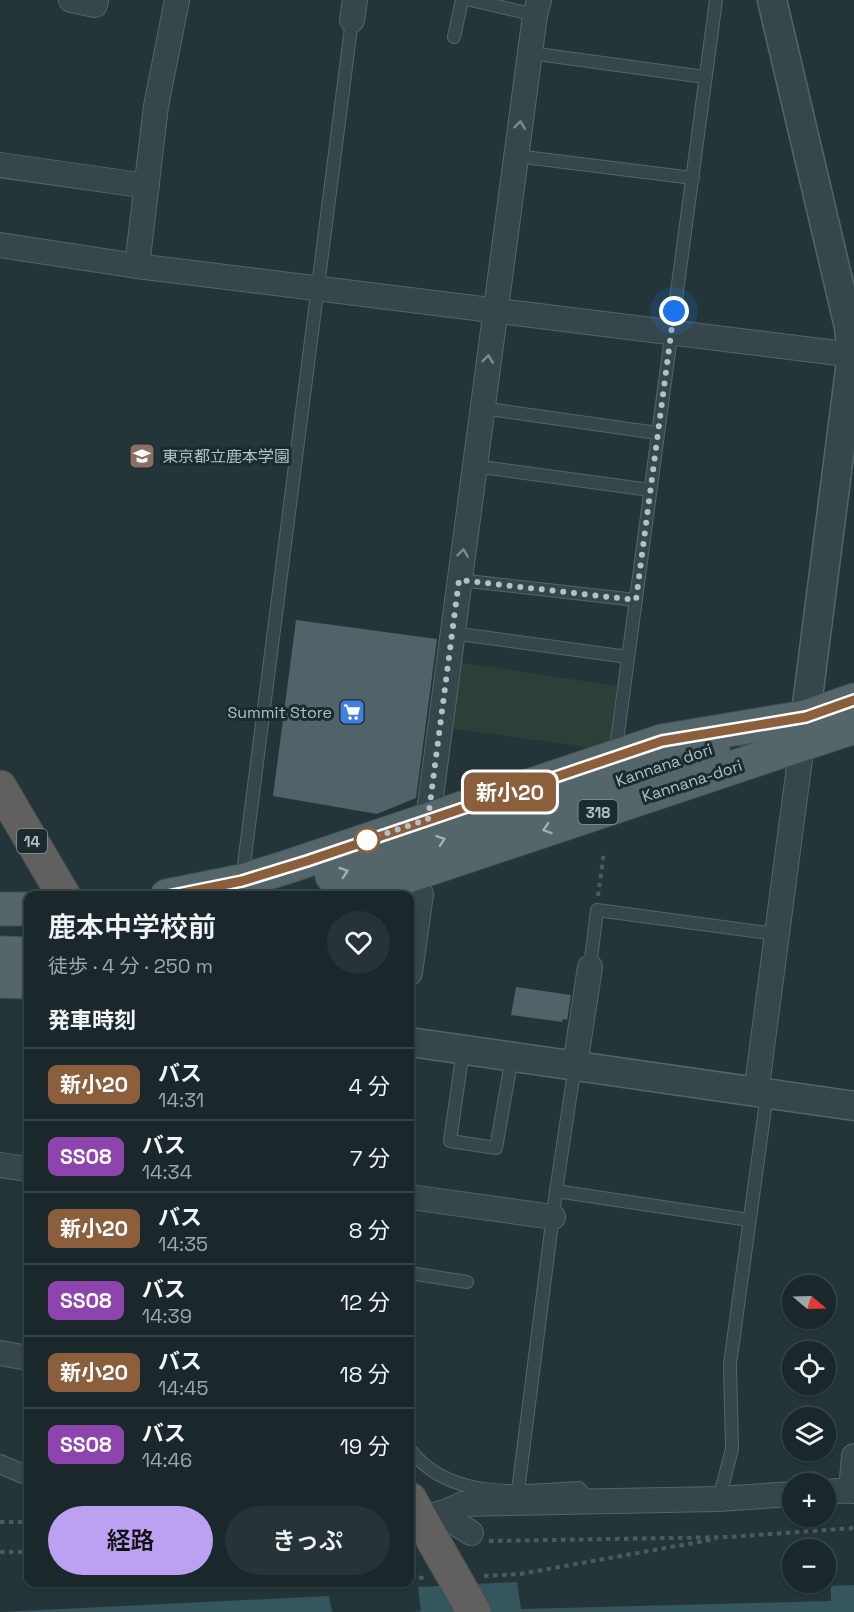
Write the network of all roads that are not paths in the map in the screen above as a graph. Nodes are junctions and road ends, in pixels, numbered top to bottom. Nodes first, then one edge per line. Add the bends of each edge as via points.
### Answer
1 (71, 0) edge
2 (96, 0) edge
3 (177, 0) edge
4 (462, 0) edge
5 (471, 0) edge
6 (716, 0) edge
7 (772, 0) edge
8 (537, 7) edge
9 (353, 10) edge
10 (454, 37) dead end
11 (530, 53) junction
12 (705, 77) junction
13 (516, 156) junction
14 (0, 165) edge
15 (693, 178) junction
16 (147, 186) junction
17 (0, 245) edge
18 (137, 266) junction
19 (316, 287) junction
20 (494, 309) junction
21 (670, 334) junction
22 (853, 352) edge
23 (482, 408) junction
24 (657, 433) junction
25 (474, 466) junction
26 (650, 490) junction
27 (459, 580) junction
28 (636, 600) junction
29 (452, 633) junction
30 (628, 657) junction
31 (854, 700) edge
32 (854, 727) edge
33 (804, 731) junction
34 (617, 741) dead end
35 (0, 787) edge
36 (428, 819) junction
37 (402, 883) edge
38 (61, 891) edge
39 (249, 891) edge
40 (369, 891) edge
41 (0, 909) edge
42 (24, 909) edge
43 (0, 929) edge
44 (24, 929) edge
45 (775, 934) junction
46 (0, 953) edge
47 (24, 954) edge
48 (590, 967) joint
49 (0, 981) edge
50 (24, 982) edge
51 (414, 1043) edge
52 (463, 1050) junction
53 (512, 1057) junction
54 (575, 1065) junction
55 (762, 1094) junction
56 (854, 1106) edge
57 (0, 1165) edge
58 (24, 1168) edge
59 (556, 1191) junction
60 (414, 1198) edge
61 (553, 1217) junction
62 (749, 1220) junction
63 (414, 1274) edge
64 (467, 1282) dead end
65 (0, 1353) edge
66 (24, 1357) edge
67 (414, 1453) edge
68 (854, 1456) edge
69 (0, 1464) edge
70 (24, 1474) edge
71 (852, 1490) edge
72 (518, 1491) junction
73 (836, 1491) edge
74 (782, 1495) edge
75 (719, 1499) junction
76 (590, 1500) junction
77 (422, 1519) edge
78 (477, 1537) road end
79 (474, 1612) edge

1 - 2 street via 95,5
3 - 16 street via 156,106
4 - 10 lane
5 - 8 lane
6 - 12 lane
7 - 22 street
8 - 11 street
9 - 19 lane
11 - 12 lane
13 -> 11 street
12 - 15 lane
13 - 15 lane
13 - 20 street
14 - 16 street
15 - 21 lane
16 - 18 street
17 - 18 street
18 - 19 street
19 - 20 street
19 - 39 lane
20 - 21 street
23 -> 20 street
21 - 22 street
21 - 24 lane
22 - 33 street
23 - 24 lane
23 - 25 street
24 - 26 lane
25 - 26 lane
27 -> 25 street
26 - 28 lane
27 - 28 lane
27 - 29 street
28 - 30 lane
29 - 30 lane
29 - 36 street
30 - 34 lane
31 - 33 main road, Kannana dori / 318
32 - 33 main road, 318
33 - 36 main road via 662,741
33 - 37 main road, Kannana dori / 318
33 -> 37 main road via 724,786 648,819
33 - 45 street
35 - 38 highway, 14
36 - 39 main road
39 -> 37 main road, Kannana dori / 318
37 - 40 main road, Kannana dori / 318
41 - 42 main road
43 - 44 main road
45 - 48 lane via 597,910
45 - 55 street
46 - 47 main road
48 - 54 street
49 - 50 main road
51 - 52 street
52 - 53 street
52 - 53 lane via 450,1141 496,1148
53 - 54 street
54 - 55 street
54 - 59 lane
55 - 56 street
55 - 62 lane
57 - 58 street
59 - 61 lane
59 - 62 lane
60 - 61 street
61 - 72 lane
62 - 75 lane via 730,1364 732,1449
63 - 64 lane
65 - 66 street
67 - 72 lane via 454,1482 480,1490
68 - 71 street
69 - 70 street
71 - 73 street
72 - 76 lane via 579,1488
74 - 75 street
75 - 76 street
76 - 77 street via 463,1504
77 - 78 street
77 - 79 highway, bridge

